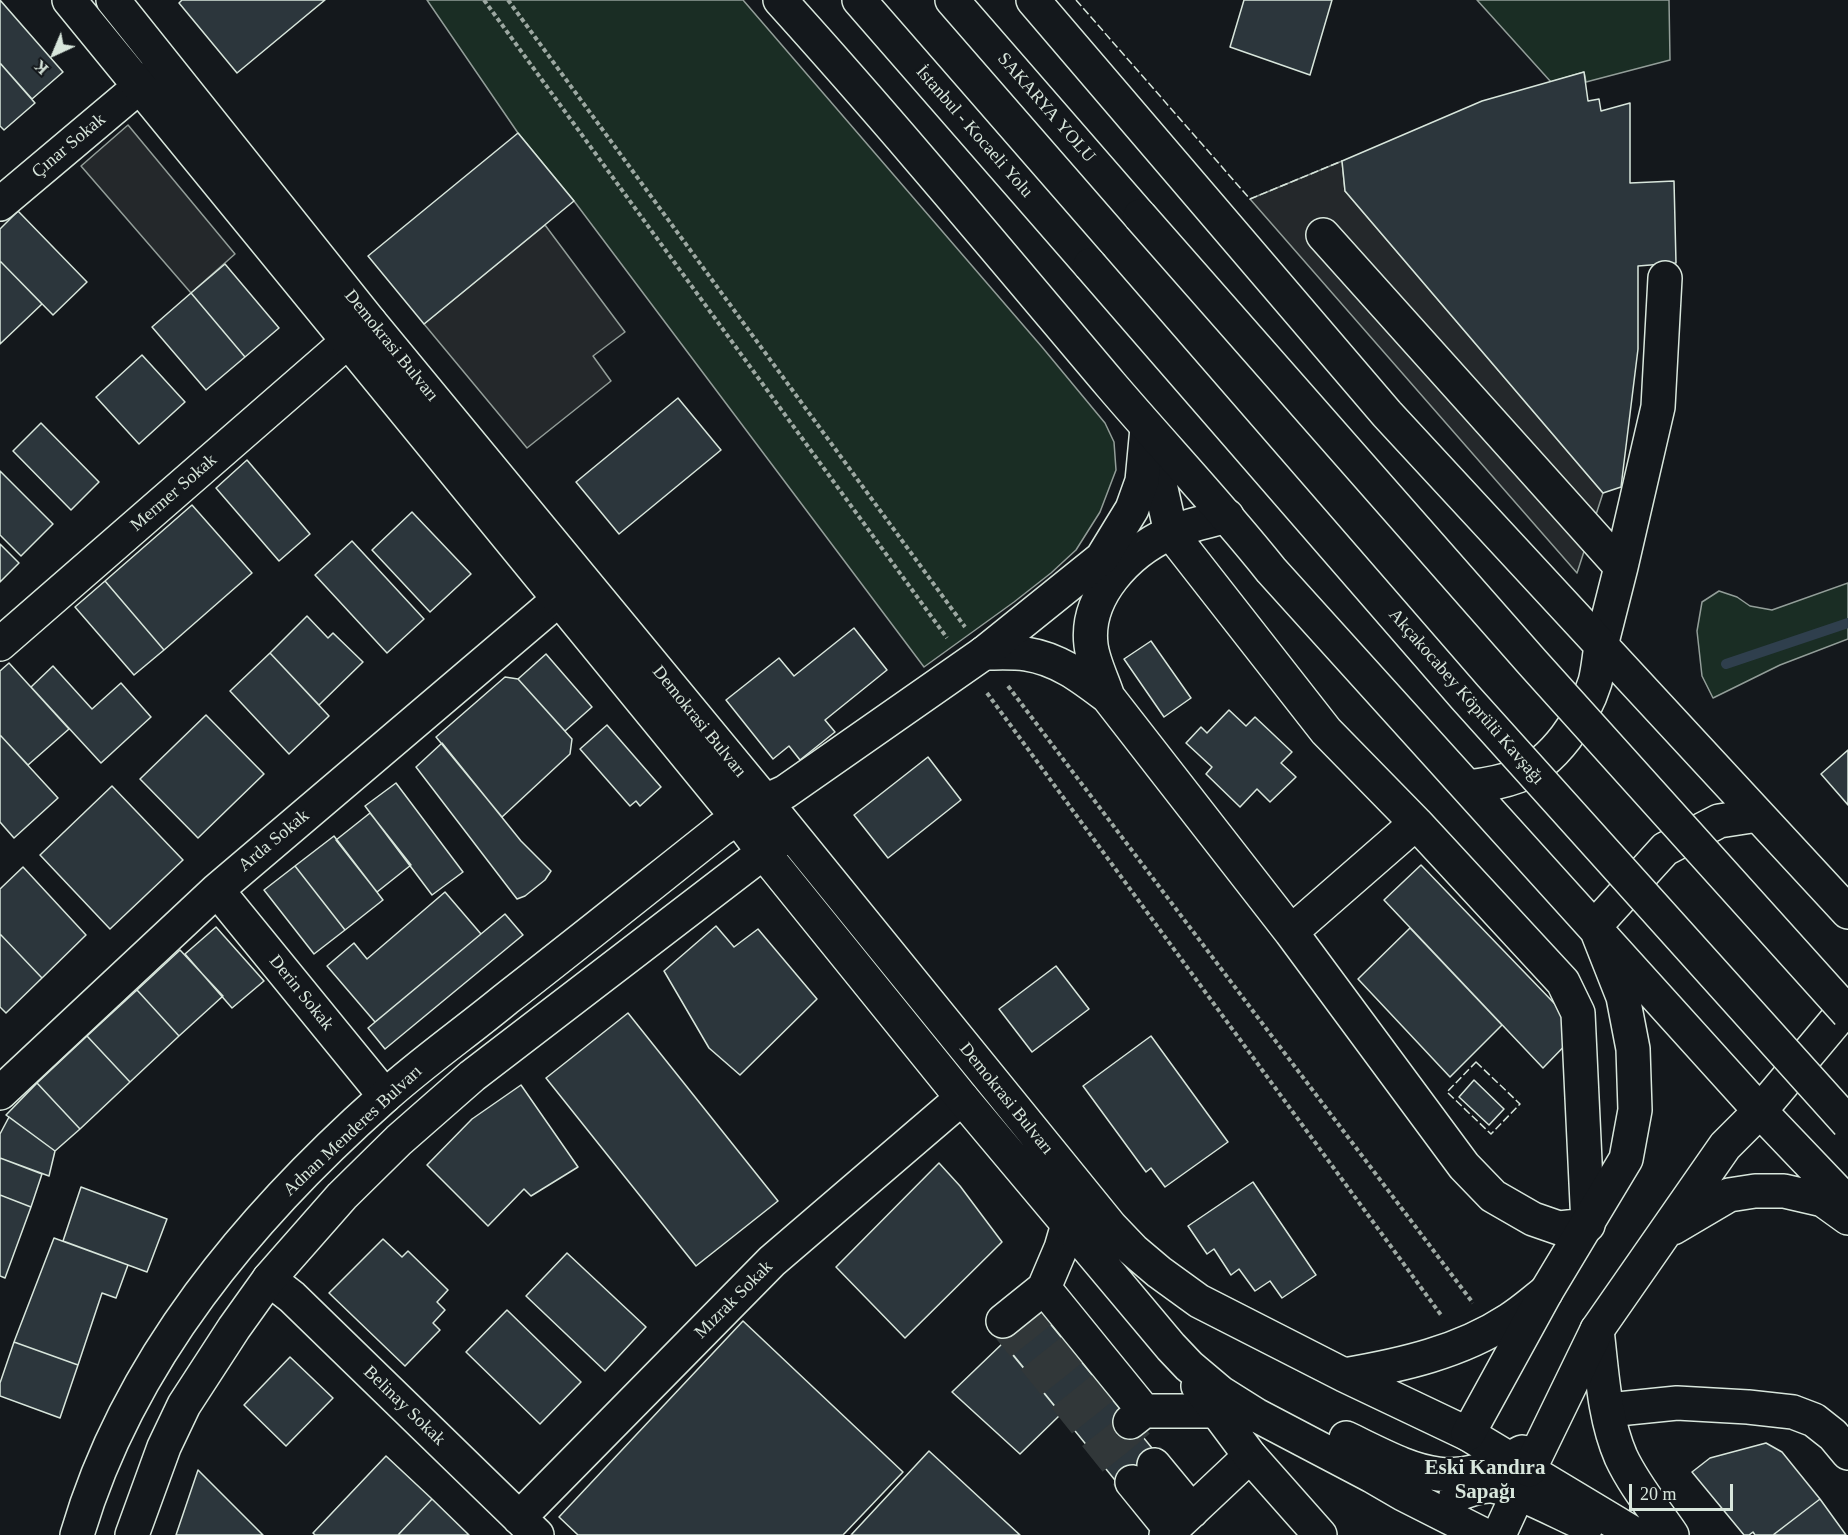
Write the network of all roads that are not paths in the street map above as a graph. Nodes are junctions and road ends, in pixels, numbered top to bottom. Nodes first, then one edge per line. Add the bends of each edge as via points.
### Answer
1 (69, 0) edge
2 (113, 0) edge
3 (780, 0) edge
4 (859, 0) edge
5 (952, 0) edge
6 (1033, 0) edge
7 (166, 67) junction
8 (139, 87) junction
9 (0, 204) edge
10 (1323, 235) dead end
11 (1090, 265) joint
12 (1665, 278) dead end
13 (360, 332) junction
14 (1147, 428) junction
15 (1227, 516) junction
16 (1171, 533) junction
17 (1621, 567) junction
18 (584, 581) junction
19 (558, 600) junction
20 (0, 644) edge
21 (1601, 646) junction
22 (984, 653) junction
23 (1108, 697) junction
24 (1468, 787) junction
25 (765, 801) junction
26 (1758, 815) junction
27 (738, 818) junction
28 (1416, 823) junction
29 (790, 833) junction
30 (763, 852) junction
31 (217, 890) junction
32 (1848, 912) edge
33 (1595, 926) junction
34 (1291, 932) junction
35 (1848, 1006) edge
36 (1848, 1013) edge
37 (0, 1093) edge
38 (385, 1096) junction
39 (962, 1098) junction
40 (1760, 1111) junction
41 (1848, 1123) edge
42 (1848, 1203) edge
43 (1848, 1218) edge
44 (1068, 1224) junction
45 (1588, 1225) junction
46 (1664, 1233) junction
47 (269, 1279) junction
48 (1044, 1288) junction
49 (1546, 1292) junction
50 (1003, 1321) dead end
51 (1597, 1330) junction
52 (1171, 1347) junction
53 (1344, 1375) junction
54 (1215, 1410) junction
55 (1608, 1410) junction
56 (1468, 1434) junction
57 (1848, 1453) edge
58 (1250, 1456) junction
59 (1525, 1466) junction
60 (1143, 1474) tunnel mouth
61 (1449, 1476) junction
62 (1431, 1522) edge
63 (1176, 1525) edge
64 (528, 1526) edge
65 (77, 1535) edge
66 (132, 1535) edge
67 (1320, 1535) edge
68 (1484, 1535) edge
69 (1499, 1535) edge
70 (1608, 1535) edge
71 (1636, 1535) edge
72 (1672, 1535) edge

1 - 8 main road, Demokrasi Bulvarı
2 - 7 main road, Demokrasi Bulvarı
3 - 14 main road
4 - 11 main road, İstanbul - Kocaeli Yolu
5 - 36 main road, SAKARYA YOLU, bridge via 1532,663
6 - 21 main road via 1387,414
7 - 8 main road, Çınar Sokak
7 - 13 main road, Demokrasi Bulvarı
8 - 9 main road, Çınar Sokak
8 - 13 main road, Demokrasi Bulvarı
10 - 17 main road
11 - 41 main road, Akçakocabey Köprülü Kavşağı, bridge via 1465,697
12 - 17 main road via 1658,407
13 - 18 main road, Demokrasi Bulvarı
13 - 19 main road, Demokrasi Bulvarı
13 - 20 main road, Mermer Sokak
14 - 15 main road
14 - 16 main road
14 - 22 main road, Adnan Menderes Bulvarı via 1142,481 1132,509 1102,558
15 - 16 main road
15 - 24 main road via 1271,570
16 - 23 main road via 1120,568 1101,596 1090,623 1091,647
16 - 28 main road via 1326,731
17 - 21 main road
18 - 19 main road, Arda Sokak
18 - 25 main road, Demokrasi Bulvarı
19 - 27 main road, Demokrasi Bulvarı
19 - 31 main road, Arda Sokak
21 - 24 main road via 1595,681 1569,736 1521,776
21 - 26 main road
22 - 23 main road via 1024,653 1051,659
22 - 25 main road, Adnan Menderes Bulvarı via 785,792
23 - 34 main road
24 - 33 main road
25 - 27 main road, Adnan Menderes Bulvarı
25 - 29 main road, Demokrasi Bulvarı
26 - 32 main road
26 - 33 main road via 1719,821 1665,849
27 - 30 main road, Demokrasi Bulvarı
27 - 38 main road, Adnan Menderes Bulvarı
28 - 34 main road
28 - 45 main road via 1563,982 1578,1013
29 - 30 main road, Adnan Menderes Bulvarı
29 - 53 main road, Demokrasi Bulvarı via 1111,1227 1134,1250 1199,1301
30 - 39 main road, Demokrasi Bulvarı
30 - 47 main road, Adnan Menderes Bulvarı via 472,1076 350,1188
31 - 37 main road, Arda Sokak
31 - 38 main road, Derin Sokak
33 - 40 main road
33 - 45 main road via 1623,997 1632,1049 1635,1110 1626,1159
34 - 45 main road via 1464,1166 1492,1196 1558,1228
35 - 40 main road
38 - 65 main road, Adnan Menderes Bulvarı via 267,1212 187,1312 130,1403 86,1504
39 - 44 main road, Demokrasi Bulvarı
39 - 64 main road, Mızrak Sokak via 772,1261
40 - 42 main road
40 - 46 main road via 1725,1146
43 - 46 main road via 1822,1200 1784,1191 1755,1191 1729,1195
44 - 48 main road
44 - 52 main road, Demokrasi Bulvarı
45 - 49 main road
46 - 51 main road
47 - 64 main road, Belinay Sokak
47 - 66 main road, Adnan Menderes Bulvarı via 184,1405
48 - 50 main road
48 - 54 main road via 1137,1416
49 - 53 main road via 1509,1320 1460,1345 1400,1365
49 - 56 main road
51 - 55 main road
51 - 59 main road
52 - 54 main road
52 - 61 main road via 1226,1381 1382,1455 1420,1471
52 - 62 main road, Demokrasi Bulvarı via 1221,1393 1403,1494
53 - 56 main road, Demokrasi Bulvarı
54 - 58 main road
55 - 57 main road via 1677,1403 1793,1412 1814,1420
55 - 72 main road via 1622,1458
56 - 59 main road, Demokrasi Bulvarı
56 - 61 main road
58 - 63 main road
58 - 67 main road
59 - 61 main road
59 - 62 main road via 1491,1486 1456,1495
59 - 69 main road
59 - 70 main road
59 - 71 main road
60 - 63 main road
61 - 62 main road
62 - 68 main road, Demokrasi Bulvarı

